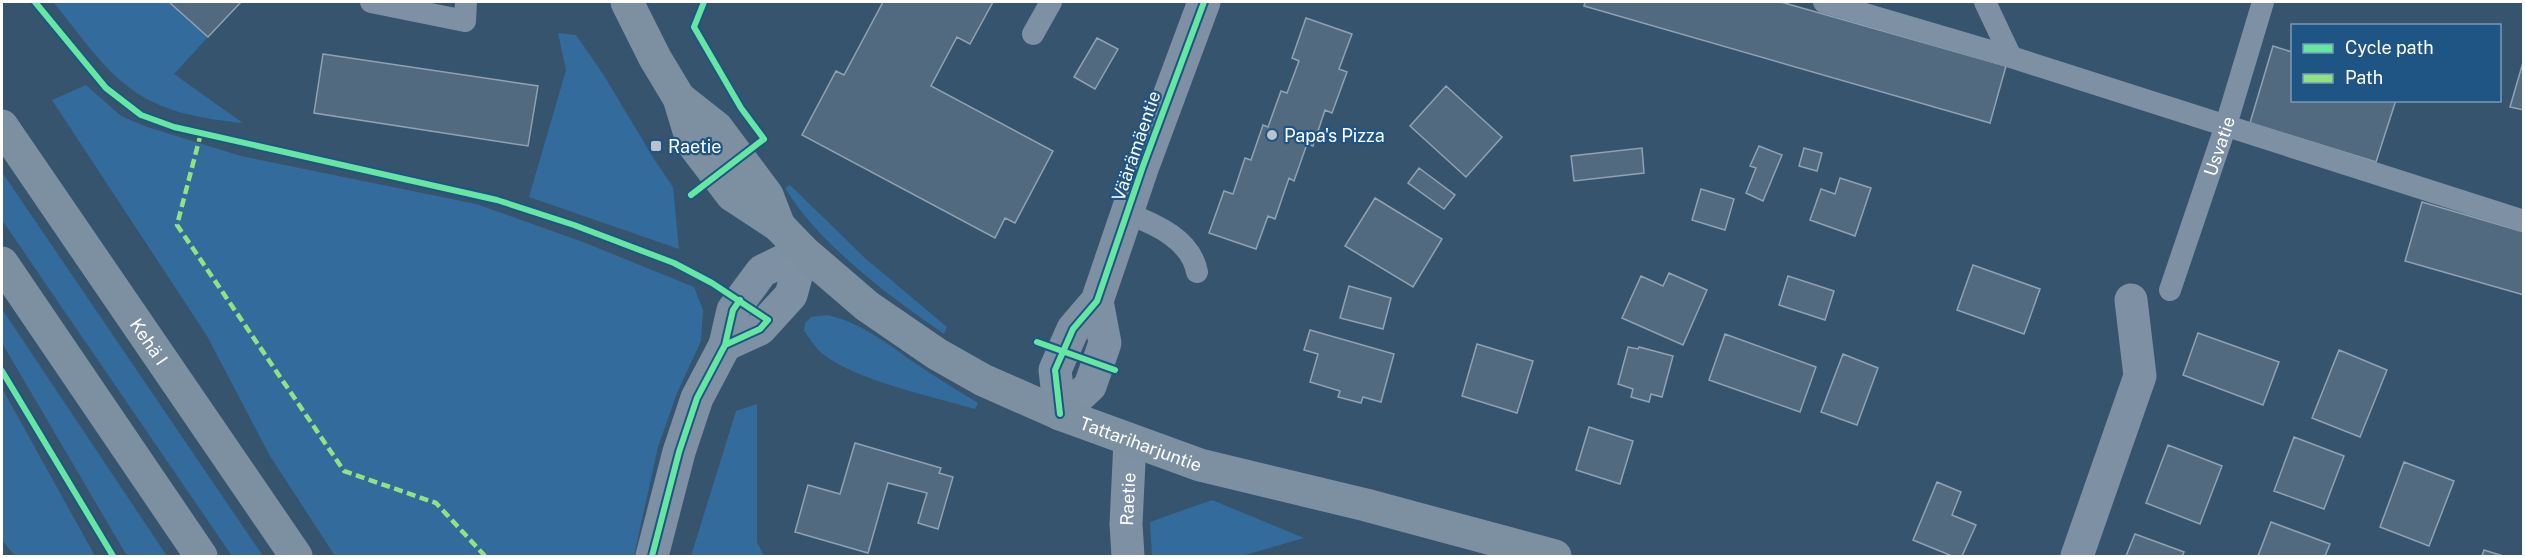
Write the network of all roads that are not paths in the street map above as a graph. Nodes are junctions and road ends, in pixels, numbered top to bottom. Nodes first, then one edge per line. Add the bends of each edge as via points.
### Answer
1 (371, 2) edge
2 (466, 2) edge
3 (627, 2) edge
4 (1051, 2) edge
5 (1204, 2) edge
6 (1824, 2) edge
7 (1985, 2) edge
8 (2263, 2) edge
9 (1033, 34) dead end
10 (2011, 57) junction
11 (2226, 125) junction
12 (2, 126) edge
13 (1128, 214) junction
14 (2523, 221) edge
15 (803, 251) junction
16 (2, 263) edge
17 (1197, 272) dead end
18 (2170, 290) dead end
19 (2131, 300) dead end
20 (1060, 414) junction
21 (1130, 441) junction
22 (201, 556) edge
23 (296, 556) edge
24 (652, 556) edge
25 (1128, 556) edge
26 (1554, 556) edge
27 (2077, 556) edge

1 - 2 lane via 465,21
3 - 15 main road, Tattariharjuntie via 679,98 693,144 732,195 778,226
4 - 9 lane
5 - 13 street, Väärämäentie
6 - 10 lane
7 - 10 lane
8 - 11 lane, Usvatie
10 - 11 lane
11 - 14 lane
11 - 18 lane, Usvatie
12 - 23 highway, Kehä I
13 - 17 lane via 1159,226 1194,259
13 - 20 street, Väärämäentie via 1097,301 1105,343 1090,386
15 - 20 main road, Tattariharjuntie via 867,306 937,354 982,380
15 - 24 street via 762,271 733,310 725,345 697,398 679,452
16 - 22 highway
19 - 27 street via 2140,376
20 - 21 main road, Tattariharjuntie
21 - 25 street, Raetie
21 - 26 main road, Tattariharjuntie via 1200,465

